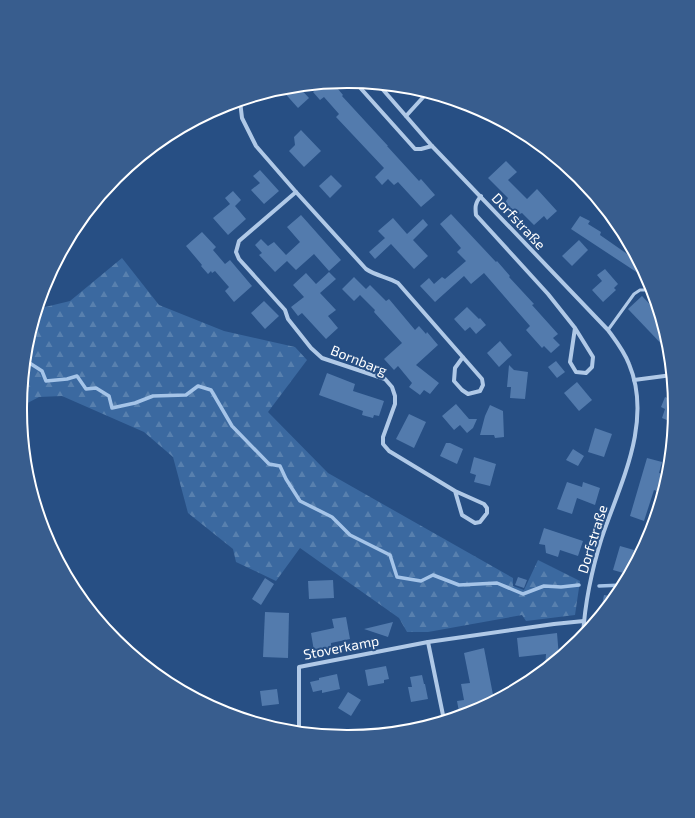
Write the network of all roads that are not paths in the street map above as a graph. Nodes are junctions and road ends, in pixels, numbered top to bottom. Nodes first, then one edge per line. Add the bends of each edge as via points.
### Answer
1 (360, 89) edge
2 (384, 90) edge
3 (423, 98) edge
4 (241, 107) edge
5 (406, 116) junction
6 (432, 146) junction
7 (296, 192) junction
8 (481, 196) junction
9 (645, 290) edge
10 (575, 328) junction
11 (608, 330) junction
12 (463, 357) junction
13 (666, 376) edge
14 (634, 380) junction
15 (455, 491) junction
16 (584, 621) junction
17 (584, 625) edge
18 (428, 642) junction
19 (443, 715) edge
20 (299, 726) edge

1 - 6 street via 415,149
2 - 5 street, Dorfstraße
3 - 5 street
4 - 7 street via 242,118 252,140
5 - 6 street, Dorfstraße
6 - 8 street, Dorfstraße
7 - 12 street via 366,270 398,283
7 - 15 street, Bornbarg via 238,240 236,252 239,259 285,310 288,319 316,354 385,379 392,387 395,404 383,437 383,444 389,451
8 - 10 street via 476,201 476,215 548,294
8 - 11 street, Dorfstraße
9 - 11 lane via 634,294
10 - 10 street via 593,357 592,367 586,373 576,372 570,362
11 - 14 street, Dorfstraße via 621,348
12 - 12 street via 482,380 480,391 468,394 454,381 455,368
13 - 14 street
14 - 16 street, Dorfstraße via 638,415 635,443 592,572
15 - 15 street, Bornbarg via 462,515 474,523 480,522 488,508
16 - 17 street, Dorfstraße
16 - 18 street, Stoverkamp
18 - 19 street
18 - 20 street, Stoverkamp via 299,667

